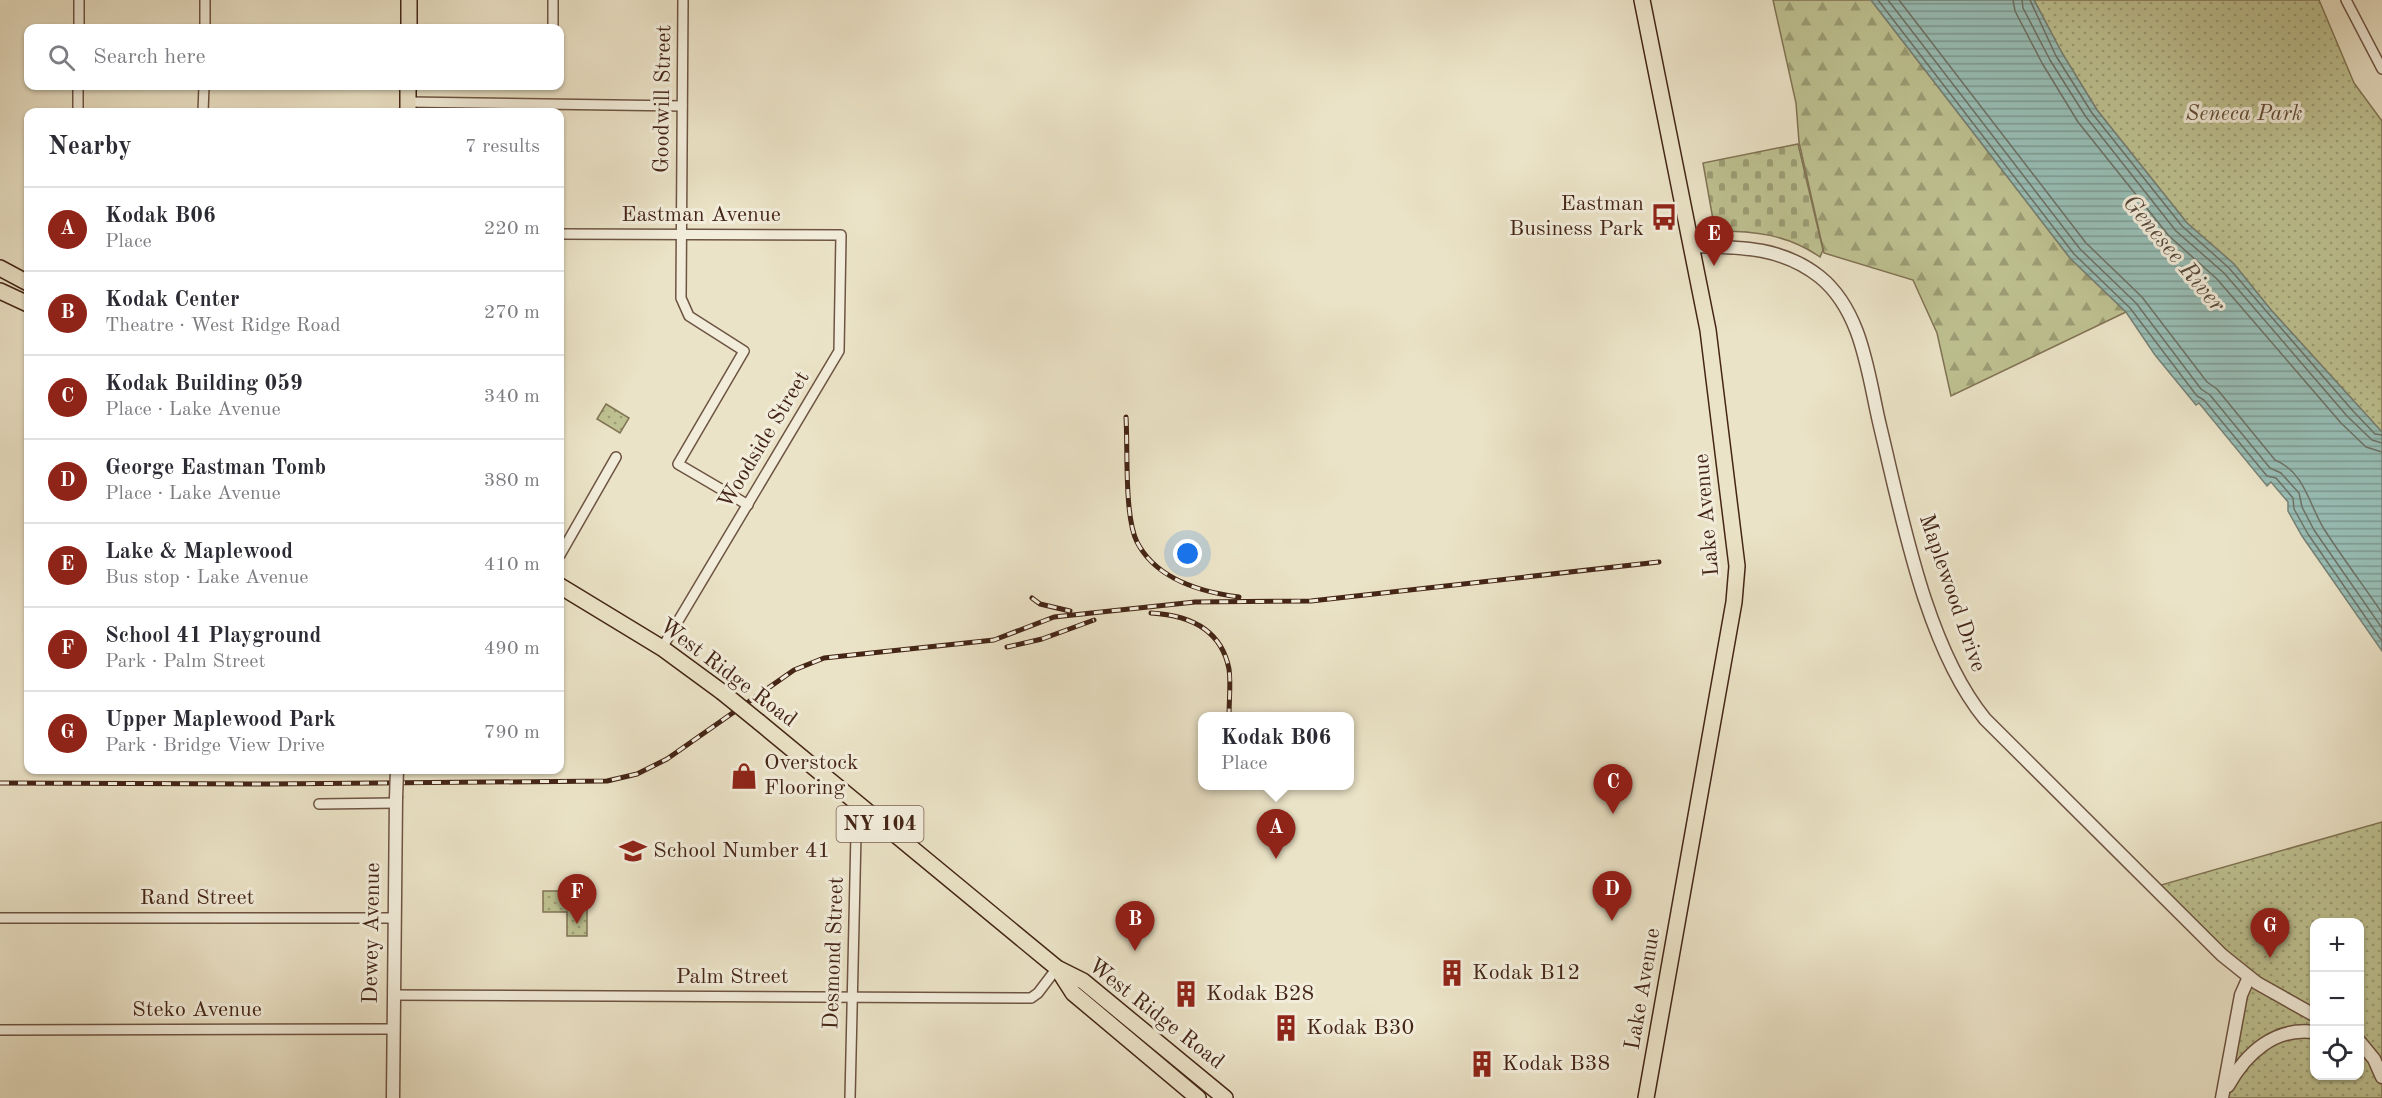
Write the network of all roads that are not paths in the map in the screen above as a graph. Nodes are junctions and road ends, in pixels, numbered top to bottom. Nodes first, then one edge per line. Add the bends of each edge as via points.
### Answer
1 (79, 0) edge
2 (205, 0) edge
3 (409, 0) edge
4 (553, 0) edge
5 (684, 0) edge
6 (1642, 0) edge
7 (2346, 0) edge
8 (79, 24) edge
9 (205, 24) edge
10 (409, 24) edge
11 (553, 24) edge
12 (2382, 69) edge
13 (78, 90) edge
14 (204, 90) edge
15 (408, 90) edge
16 (682, 106) junction
17 (408, 107) edge
18 (78, 108) edge
19 (204, 108) edge
20 (564, 234) edge
21 (681, 235) junction
22 (841, 235) joint
23 (1691, 246) junction
24 (0, 268) edge
25 (24, 281) edge
26 (0, 291) edge
27 (24, 302) edge
28 (616, 457) dead end
29 (748, 505) junction
30 (564, 548) edge
31 (564, 588) edge
32 (662, 648) junction
33 (397, 774) edge
34 (396, 801) junction
35 (319, 804) dead end
36 (863, 810) junction
37 (0, 918) edge
38 (395, 918) junction
39 (1057, 969) junction
40 (2249, 977) junction
41 (394, 995) junction
42 (851, 998) junction
43 (2310, 1013) edge
44 (393, 1029) junction
45 (0, 1030) edge
46 (2310, 1032) edge
47 (2364, 1046) edge
48 (2364, 1050) edge
49 (2371, 1054) junction
50 (2382, 1077) edge
51 (1200, 1078) junction
52 (1191, 1096) edge
53 (393, 1098) edge
54 (850, 1098) edge
55 (1225, 1098) edge
56 (1647, 1098) edge
57 (2223, 1098) edge

1 - 8 street
2 - 9 street
3 - 10 main road
4 - 11 street
5 - 16 street, Goodwill Street
6 - 23 main road, Lake Avenue
7 - 12 street
13 - 18 street
14 - 19 street
15 - 17 main road
16 - 17 street
16 - 21 street, Goodwill Street
20 - 21 street, Eastman Avenue
21 - 22 street, Eastman Avenue
21 - 29 street, Goodwill Street via 683,308 697,323 744,351 678,464
22 - 29 street, Woodside Street via 839,351
23 - 40 street, Maplewood Drive via 1755,248 1779,254 1821,278 1840,298 1857,335 1910,548 1942,642 1965,691 1985,719 2222,955
23 - 56 main road, Lake Avenue via 1713,367 1737,575
24 - 25 main road
26 - 27 main road
28 - 30 street
29 - 32 street, Woodside Street
31 - 32 main road, West Ridge Road / NY 104
32 - 36 main road, West Ridge Road / NY 104, bridge via 722,692
33 - 34 street, Dewey Avenue, bridge
34 - 35 street
34 - 38 street, Dewey Avenue
36 - 39 main road, West Ridge Road / NY 104
36 - 42 street, Desmond Street via 856,834
37 - 38 street, Rand Street
38 - 41 street, Dewey Avenue
39 - 42 street, Palm Street via 1031,998
39 - 51 main road, West Ridge Road / NY 104 via 1083,981
39 - 52 main road, West Ridge Road / NY 104 via 1073,993
40 - 43 street, Maplewood Drive
40 - 57 street via 2241,995
41 - 42 street, Palm Street
41 - 44 street, Dewey Avenue
42 - 54 street, Desmond Street
44 - 45 street, Steko Avenue
44 - 53 street, Dewey Avenue
46 - 57 street via 2286,1033 2261,1045 2242,1064
47 - 49 street
48 - 49 street
49 - 50 street
51 - 52 street
51 - 55 main road, West Ridge Road / NY 104

